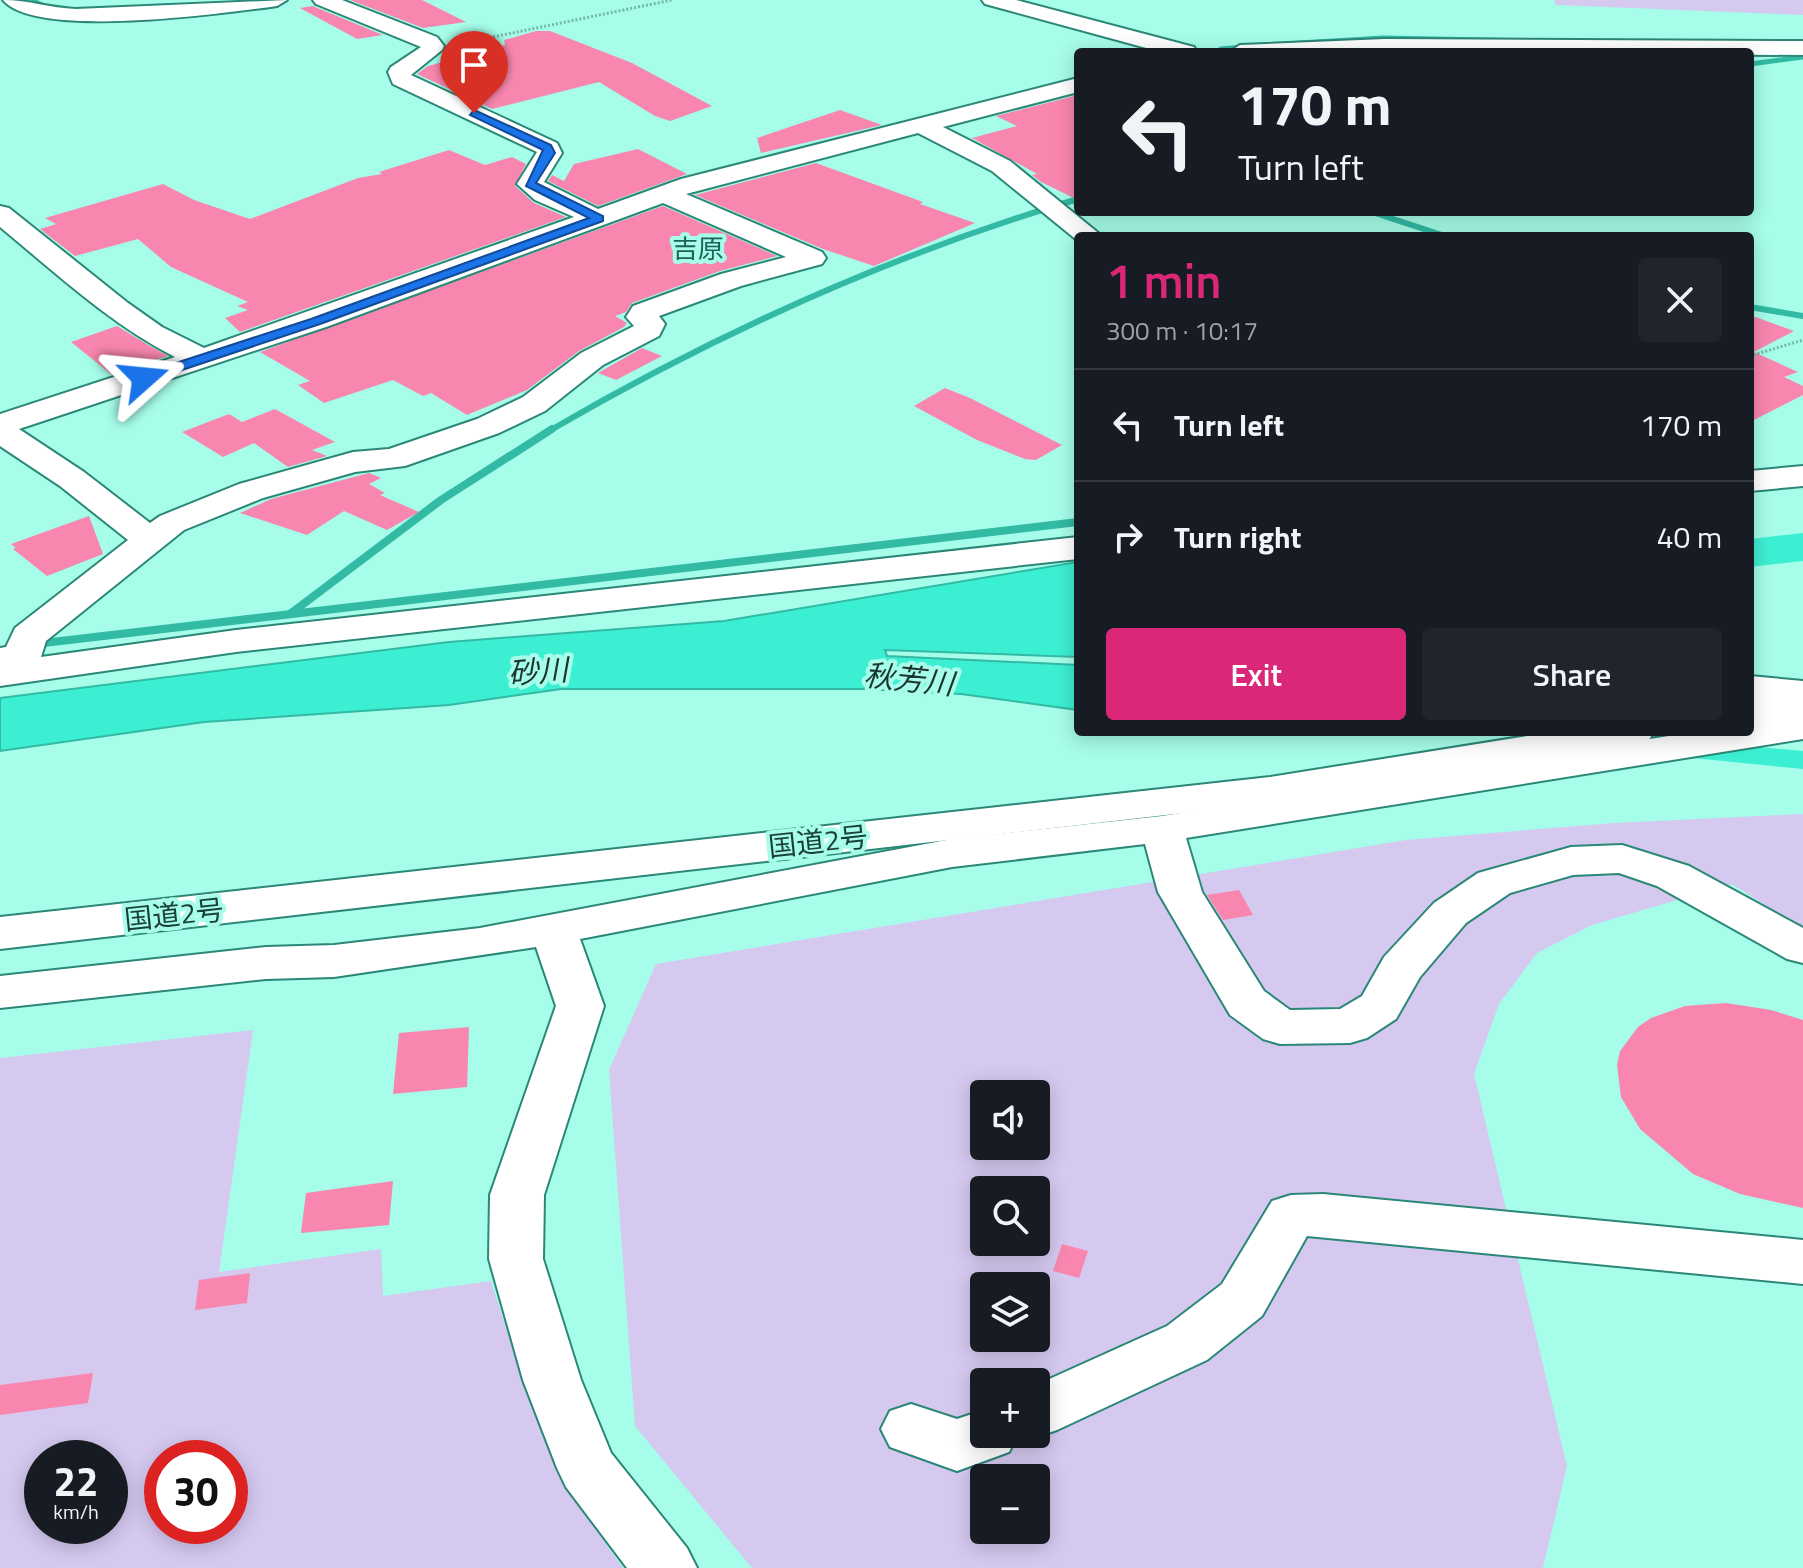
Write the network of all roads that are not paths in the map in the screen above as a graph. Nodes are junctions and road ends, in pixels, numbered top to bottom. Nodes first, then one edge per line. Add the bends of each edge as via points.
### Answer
1 (13, 0) edge
2 (277, 0) edge
3 (323, 0) edge
4 (992, 0) edge
5 (1058, 0) edge
6 (1020, 9) junction
7 (1171, 48) edge
8 (1316, 48) edge
9 (1803, 48) edge
10 (1074, 86) edge
11 (923, 126) junction
12 (664, 194) junction
13 (0, 214) edge
14 (599, 219) junction
15 (1083, 232) edge
16 (202, 359) junction
17 (0, 425) edge
18 (0, 431) edge
19 (1803, 476) edge
20 (1754, 481) edge
21 (149, 539) junction
22 (1074, 548) edge
23 (13, 655) edge
24 (1754, 688) edge
25 (1803, 693) edge
26 (1803, 705) edge
27 (1754, 712) edge
28 (1803, 727) edge
29 (1754, 734) edge
30 (1612, 736) edge
31 (1738, 736) edge
32 (1278, 800) junction
33 (1162, 829) junction
34 (554, 931) junction
35 (0, 933) edge
36 (1803, 948) edge
37 (0, 992) edge
38 (1803, 1262) edge
39 (1050, 1406) edge
40 (911, 1429) dead end
41 (970, 1440) edge
42 (665, 1568) edge

1 - 2 street via 42,12 76,15 199,11
3 - 14 street via 429,42 431,50 398,75 548,148 550,153 530,184
4 - 6 street
5 - 6 street
6 - 7 street
8 - 9 street
10 - 11 street
11 - 12 street via 727,173
11 - 15 street via 1001,166
12 - 14 street
12 - 21 street via 812,258 643,312 649,330 605,351 534,404 501,420 393,459 353,462 251,491 172,523
13 - 16 street via 140,325
14 - 16 street
16 - 17 street
18 - 21 street
19 - 20 street
21 - 23 street
22 - 23 street via 236,641
24 - 25 street
26 - 27 highway
28 - 29 street
30 - 32 highway, 国道2号
31 - 32 street
32 - 33 street
32 - 35 highway, 国道2号
33 - 34 street via 952,853
33 - 36 street via 1180,892 1247,1003 1280,1027 1350,1026 1379,1007 1401,968 1450,913 1494,883 1571,861 1622,859 1673,876
34 - 37 street via 334,961 266,963
34 - 42 street via 580,1006 517,1195 516,1259 552,1380 587,1468
38 - 39 street via 1291,1216 1242,1300 1187,1343
40 - 41 street via 957,1445

